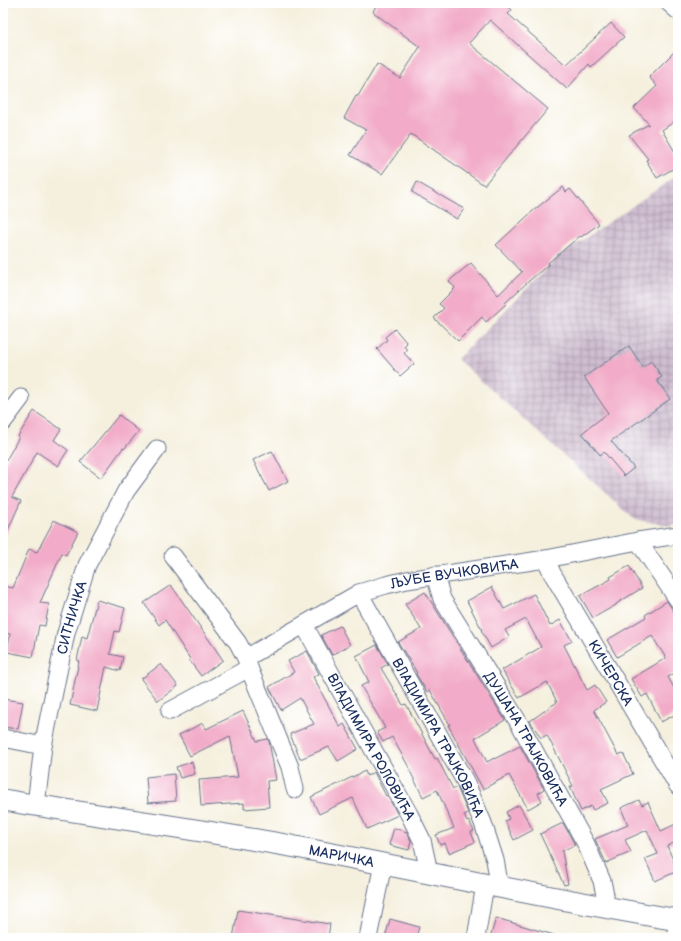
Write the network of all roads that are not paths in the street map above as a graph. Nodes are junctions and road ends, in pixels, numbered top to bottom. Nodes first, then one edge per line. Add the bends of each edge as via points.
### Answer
1 (21, 398) dead end
2 (3, 422) edge
3 (157, 449) dead end
4 (678, 535) edge
5 (638, 541) junction
6 (173, 556) dead end
7 (546, 559) junction
8 (436, 575) junction
9 (359, 593) junction
10 (678, 600) edge
11 (304, 624) junction
12 (247, 663) junction
13 (170, 710) dead end
14 (3, 738) edge
15 (43, 746) junction
16 (678, 786) edge
17 (296, 788) dead end
18 (3, 800) edge
19 (36, 805) junction
20 (383, 864) junction
21 (429, 872) junction
22 (492, 887) junction
23 (605, 908) junction
24 (678, 920) edge
25 (678, 927) edge
26 (368, 938) edge
27 (476, 938) edge
28 (674, 938) edge

1 - 2 street
3 - 15 street, СИТНИЧКА via 126,491 87,565 66,633
4 - 5 street, ЉУБЕ ВУЧКОВИЋА
5 - 7 street, ЉУБЕ ВУЧКОВИЋА
5 - 10 street
6 - 12 street via 238,643
7 - 8 street, ЉУБЕ ВУЧКОВИЋА
7 - 16 street, КИЧЕРСКА
8 - 9 street, ЉУБЕ ВУЧКОВИЋА
8 - 23 street, ДУШАНА ТРАЈКОВИЋА via 442,599 519,723 586,844 602,882
9 - 11 street, ЉУБЕ ВУЧКОВИЋА
9 - 22 street, ВЛАДИМИРА ТРАЈКОВИЋА via 466,783 495,860
11 - 12 street, ЉУБЕ ВУЧКОВИЋА
11 - 21 street, ВЛАДИМИРА РОЛОВИЋА via 409,814 422,840
12 - 13 street, ЉУБЕ ВУЧКОВИЋА
12 - 17 street via 290,767
14 - 15 street
15 - 19 street, СИТНИЧКА
18 - 19 street, МАРИЧКА
19 - 20 street, МАРИЧКА
20 - 21 street, МАРИЧКА
20 - 26 street
21 - 22 street, МАРИЧКА
22 - 23 street, МАРИЧКА
22 - 27 street, ВЛАДИМИРА ТРАЈКОВИЋА
23 - 24 street, МАРИЧКА
25 - 28 street

